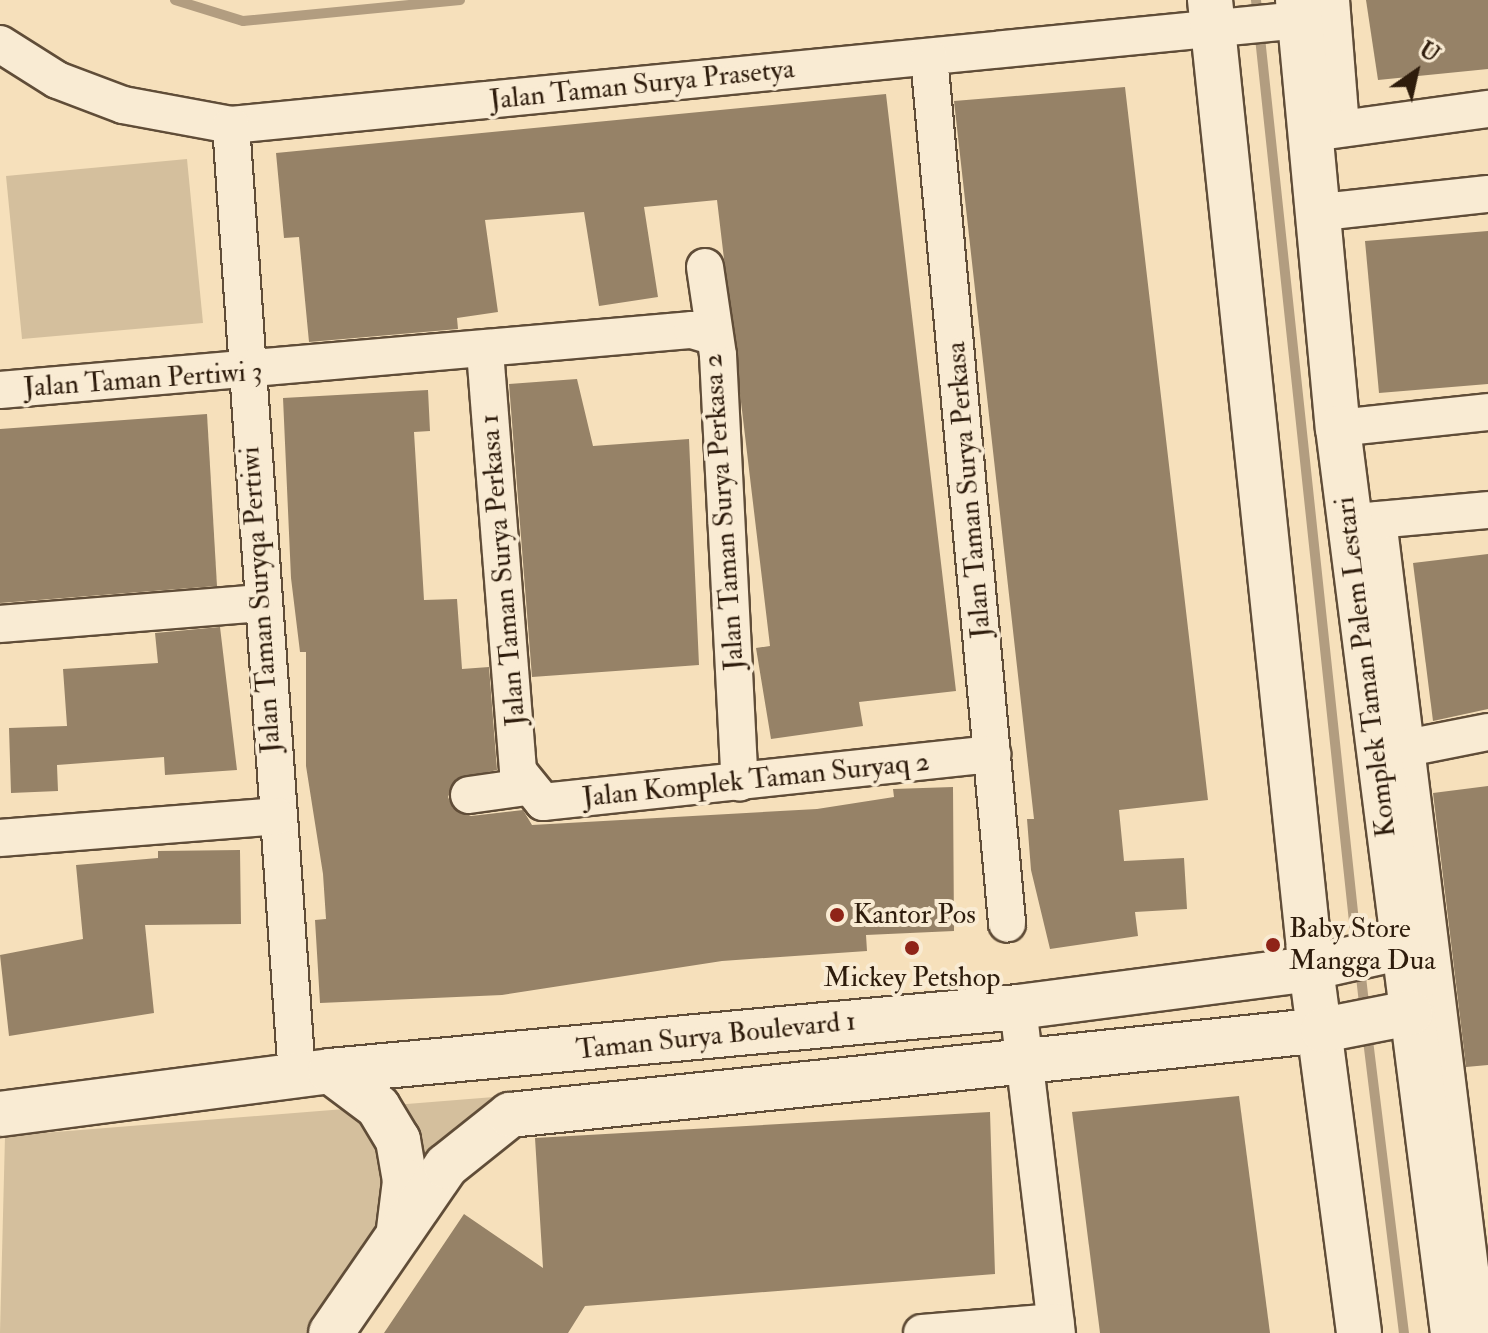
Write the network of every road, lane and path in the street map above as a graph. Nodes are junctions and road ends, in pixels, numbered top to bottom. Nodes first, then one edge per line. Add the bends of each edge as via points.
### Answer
1 (1301, 11) edge
2 (1220, 17) edge
3 (0, 44) edge
4 (929, 57) junction
5 (1488, 109) edge
6 (231, 125) junction
7 (1326, 130) junction
8 (1488, 194) edge
9 (1322, 212) junction
10 (705, 267) dead end
11 (712, 336) junction
12 (485, 351) junction
13 (286, 369) joint
14 (243, 372) junction
15 (0, 390) edge
16 (1488, 412) edge
17 (1338, 428) junction
18 (1488, 510) edge
19 (1364, 521) junction
20 (262, 603) junction
21 (0, 624) edge
22 (1488, 732) edge
23 (1407, 748) junction
24 (992, 754) junction
25 (740, 782) junction
26 (526, 787) junction
27 (469, 795) dead end
28 (277, 816) junction
29 (0, 838) edge
30 (1007, 923) dead end
31 (1403, 948) junction
32 (1322, 965) junction
33 (1018, 1007) junction
34 (1403, 1014) junction
35 (1334, 1029) junction
36 (1026, 1062) junction
37 (314, 1073) junction
38 (0, 1114) edge
39 (398, 1235) junction
40 (1057, 1327) edge
41 (331, 1333) edge
42 (922, 1333) edge
43 (1359, 1333) edge
44 (1453, 1333) edge
45 (1478, 1333) edge

1 - 2 street, Jalan Taman Surya Prasetya
1 - 7 street, Komplek Taman Palem Lestari
2 - 4 street, Jalan Taman Surya Prasetya
2 - 32 street
3 - 6 street, Jalan Taman Surya Prasetya via 57,80 123,105
4 - 6 street, Jalan Taman Surya Prasetya
4 - 24 street, Jalan Taman Surya Perkasa
5 - 7 street
6 - 14 street, Jalan Taman Suryqa Pertiwi
7 - 9 street, Komplek Taman Palem Lestari
8 - 9 street
9 - 17 street, Komplek Taman Palem Lestari
10 - 11 street
11 - 12 street, Jalan Taman Surya Perkasa 2 via 692,330
11 - 25 street, Jalan Taman Surya Perkasa 2
12 - 13 street, Jalan Taman Surya Perkasa 2
12 - 26 street, Jalan Taman Surya Perkasa 1 via 518,771
13 - 14 street, Jalan Taman Pertiwi 3
14 - 15 street, Jalan Taman Pertiwi 3
14 - 20 street, Jalan Taman Suryqa Pertiwi
16 - 17 street
17 - 19 street, Komplek Taman Palem Lestari
18 - 19 street
19 - 23 street
19 - 31 street, Komplek Taman Palem Lestari
20 - 21 street
20 - 28 street, Jalan Taman Suryqa Pertiwi
22 - 23 street
23 - 31 street
24 - 25 street, Jalan Komplek Taman Suryaq 2
24 - 30 street, Jalan Taman Surya Perkasa
25 - 26 street, Jalan Komplek Taman Suryaq 2 via 550,804
26 - 27 street
28 - 29 street
28 - 37 street, Jalan Taman Suryqa Pertiwi
31 - 32 street, Taman Surya Boulevard 1
31 - 34 street, Komplek Taman Palem Lestari
31 - 45 street
32 - 33 street, Taman Surya Boulevard 1
32 - 35 street
33 - 36 street
33 - 37 street, Taman Surya Boulevard 1
34 - 35 street, Taman Surya Boulevard 1
34 - 44 street, Komplek Taman Palem Lestari
35 - 36 street, Taman Surya Boulevard 1
35 - 43 street
36 - 39 street, Taman Surya Boulevard 1 via 527,1110 471,1139
36 - 40 street
37 - 38 street, Taman Surya Boulevard 1
37 - 39 street via 378,1107 398,1140 405,1181
39 - 41 street, Taman Surya Boulevard 1
40 - 42 street

